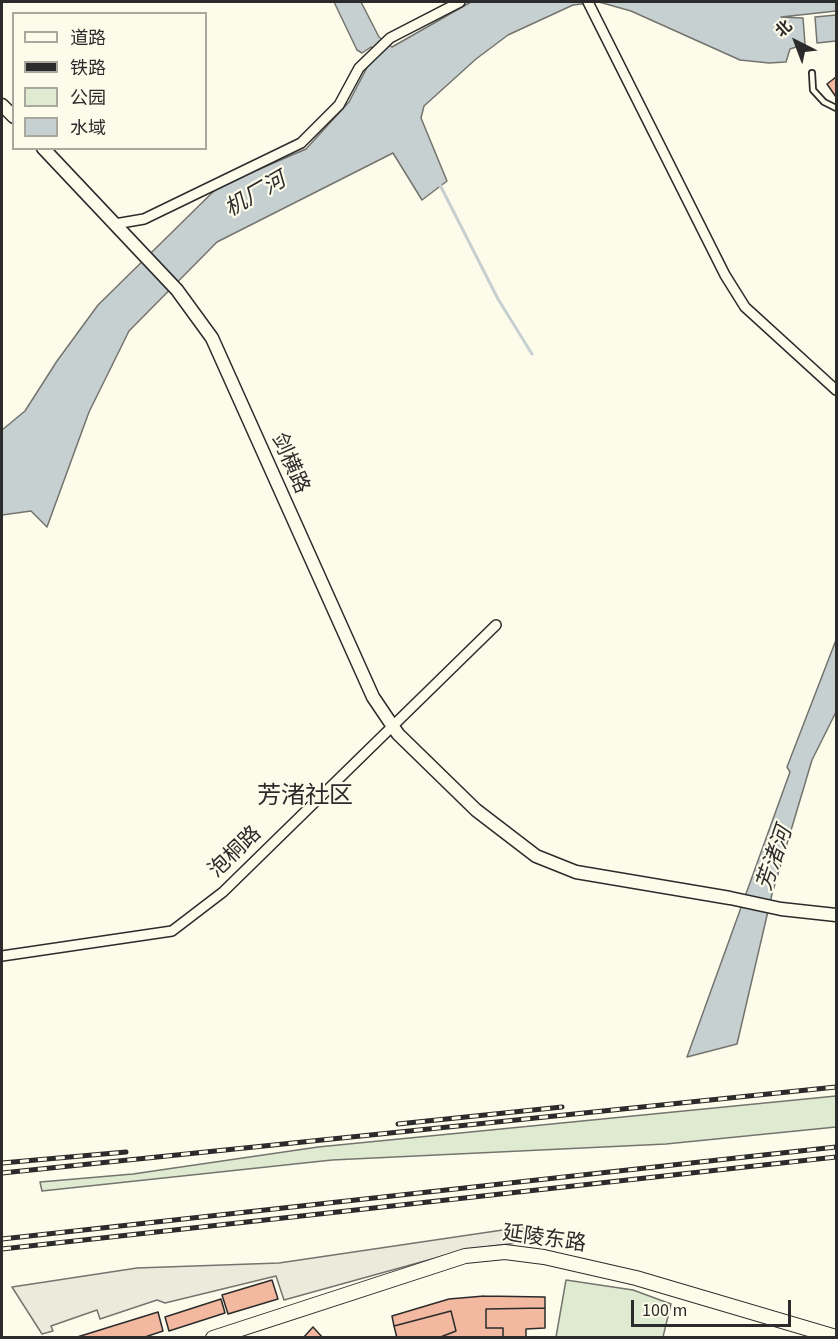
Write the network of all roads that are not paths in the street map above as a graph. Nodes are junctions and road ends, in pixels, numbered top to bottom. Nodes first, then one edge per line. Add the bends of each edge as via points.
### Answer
1 (460, 2) edge
2 (591, 6) edge
3 (812, 73) dead end
4 (837, 108) edge
5 (45, 150) edge
6 (115, 224) junction
7 (837, 390) edge
8 (496, 625) dead end
9 (392, 726) junction
10 (837, 915) edge
11 (2, 956) edge
12 (233, 1335) edge
13 (830, 1336) edge
14 (213, 1338) edge

1 - 6 street via 386,42 359,68 339,105 301,142 144,219
2 - 7 street via 745,307
3 - 4 lane via 813,90
5 - 6 street, 剑横路
6 - 9 street, 剑横路 via 177,290 212,338 373,697
8 - 9 street, 泡桐路
9 - 10 street, 剑横路 via 477,810 536,856 576,872 781,909
9 - 11 street, 泡桐路 via 223,892 172,931
12 - 13 main road, 延陵东路 via 465,1256 505,1252 636,1278
12 - 14 main road, 延陵东路

